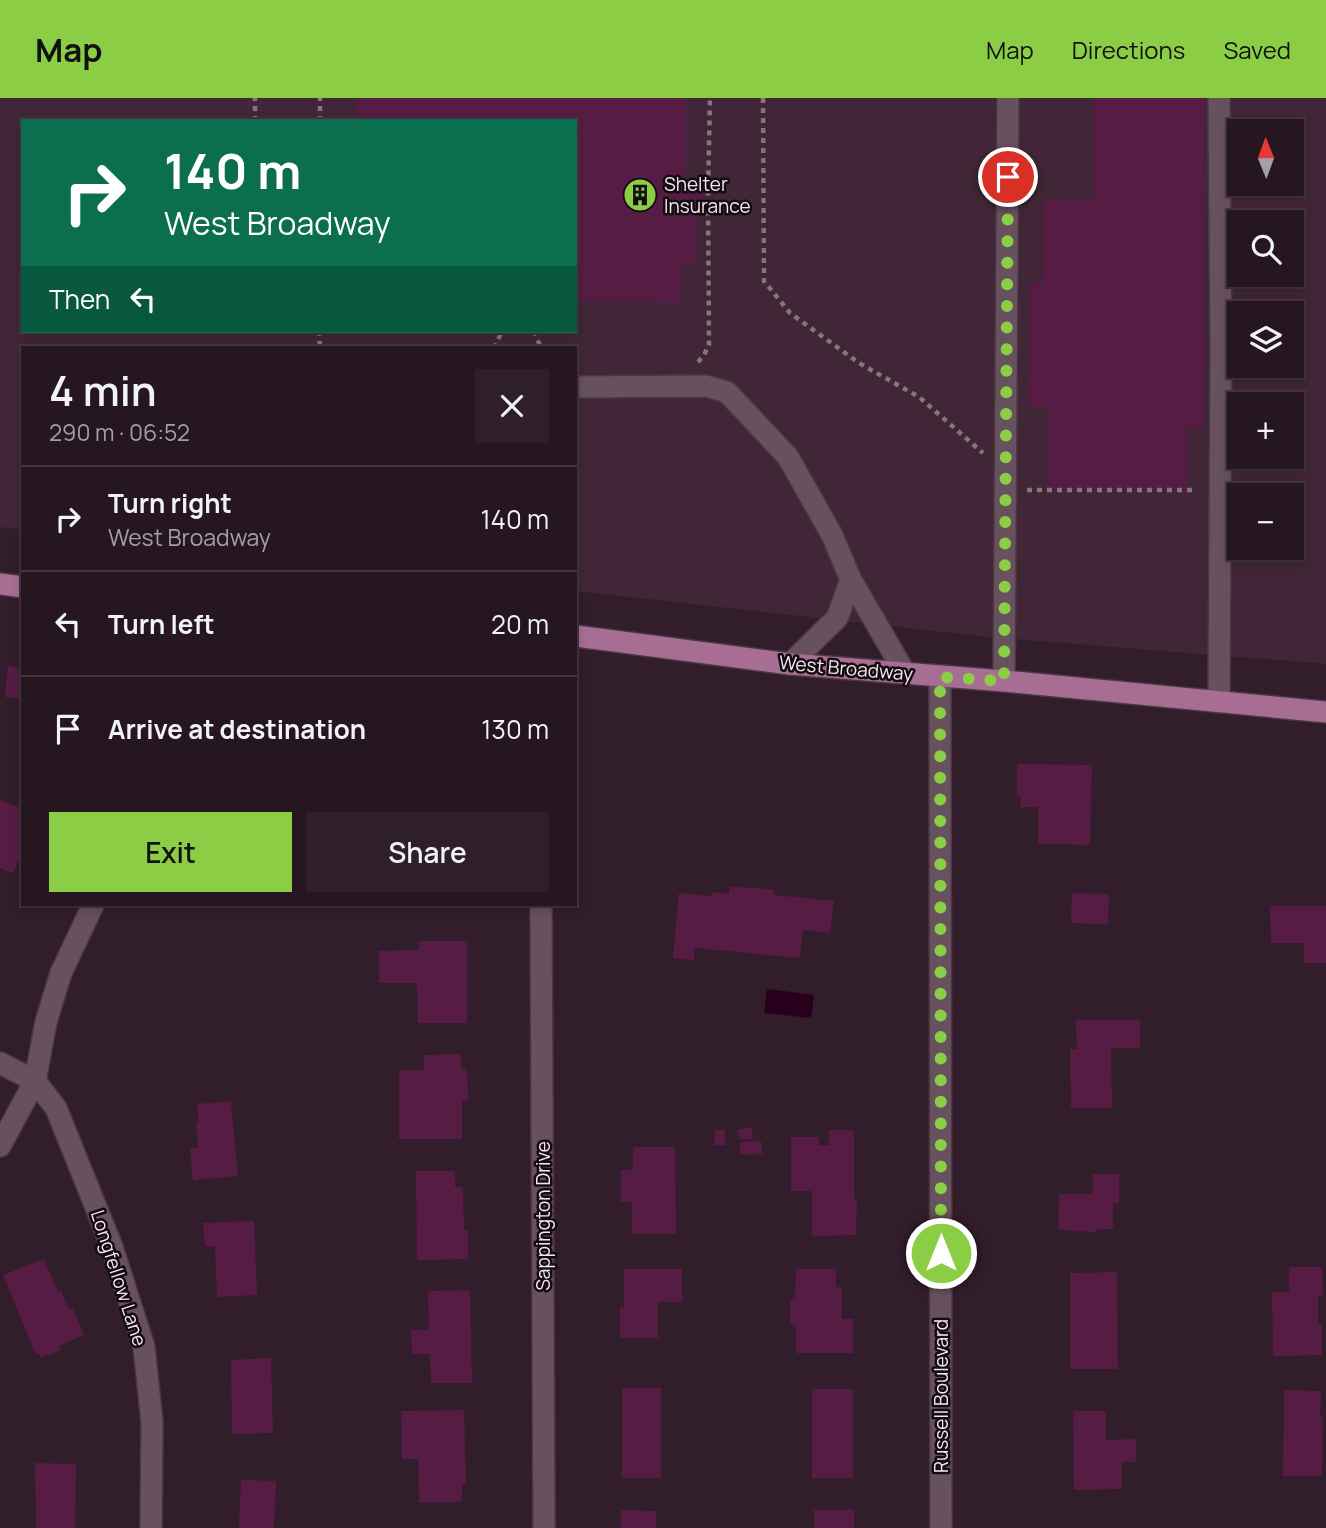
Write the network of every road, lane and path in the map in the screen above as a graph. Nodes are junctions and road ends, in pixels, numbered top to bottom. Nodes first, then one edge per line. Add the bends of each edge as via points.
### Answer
1 (255, 98) edge
2 (320, 98) edge
3 (710, 98) edge
4 (763, 98) edge
5 (1009, 98) edge
6 (1219, 98) edge
7 (255, 119) edge
8 (320, 119) edge
9 (688, 366) dead end
10 (577, 387) edge
11 (984, 454) dead end
12 (1026, 479) dead end
13 (1203, 490) dead end
14 (851, 580) junction
15 (0, 584) edge
16 (21, 587) edge
17 (577, 636) edge
18 (790, 664) junction
19 (905, 673) junction
20 (940, 677) junction
21 (1004, 681) junction
22 (1219, 702) junction
23 (1326, 712) edge
24 (93, 906) edge
25 (541, 906) edge
26 (0, 1063) edge
27 (35, 1081) junction
28 (0, 1146) edge
29 (151, 1528) edge
30 (544, 1528) edge
31 (942, 1528) edge

1 - 7 path
2 - 8 path
3 - 9 path via 709,345 697,363
4 - 11 path via 764,281 790,313 859,363 919,397
5 - 21 street
6 - 22 street
10 - 14 street via 706,386 727,392 788,457 832,535
12 - 13 path via 1026,489
14 - 18 street via 837,618
14 - 19 street
15 - 16 main road
17 - 18 main road, West Broadway
18 - 19 main road, West Broadway
19 - 20 main road, West Broadway
20 - 21 main road, West Broadway
20 - 31 street, Russell Boulevard
21 - 22 main road, West Broadway
22 - 23 main road, West Broadway
24 - 27 street via 61,973
25 - 30 street, Sappington Drive
26 - 27 street, Longfellow Lane
27 - 28 street
27 - 29 street, Longfellow Lane via 56,1108 112,1247 144,1347 152,1422

